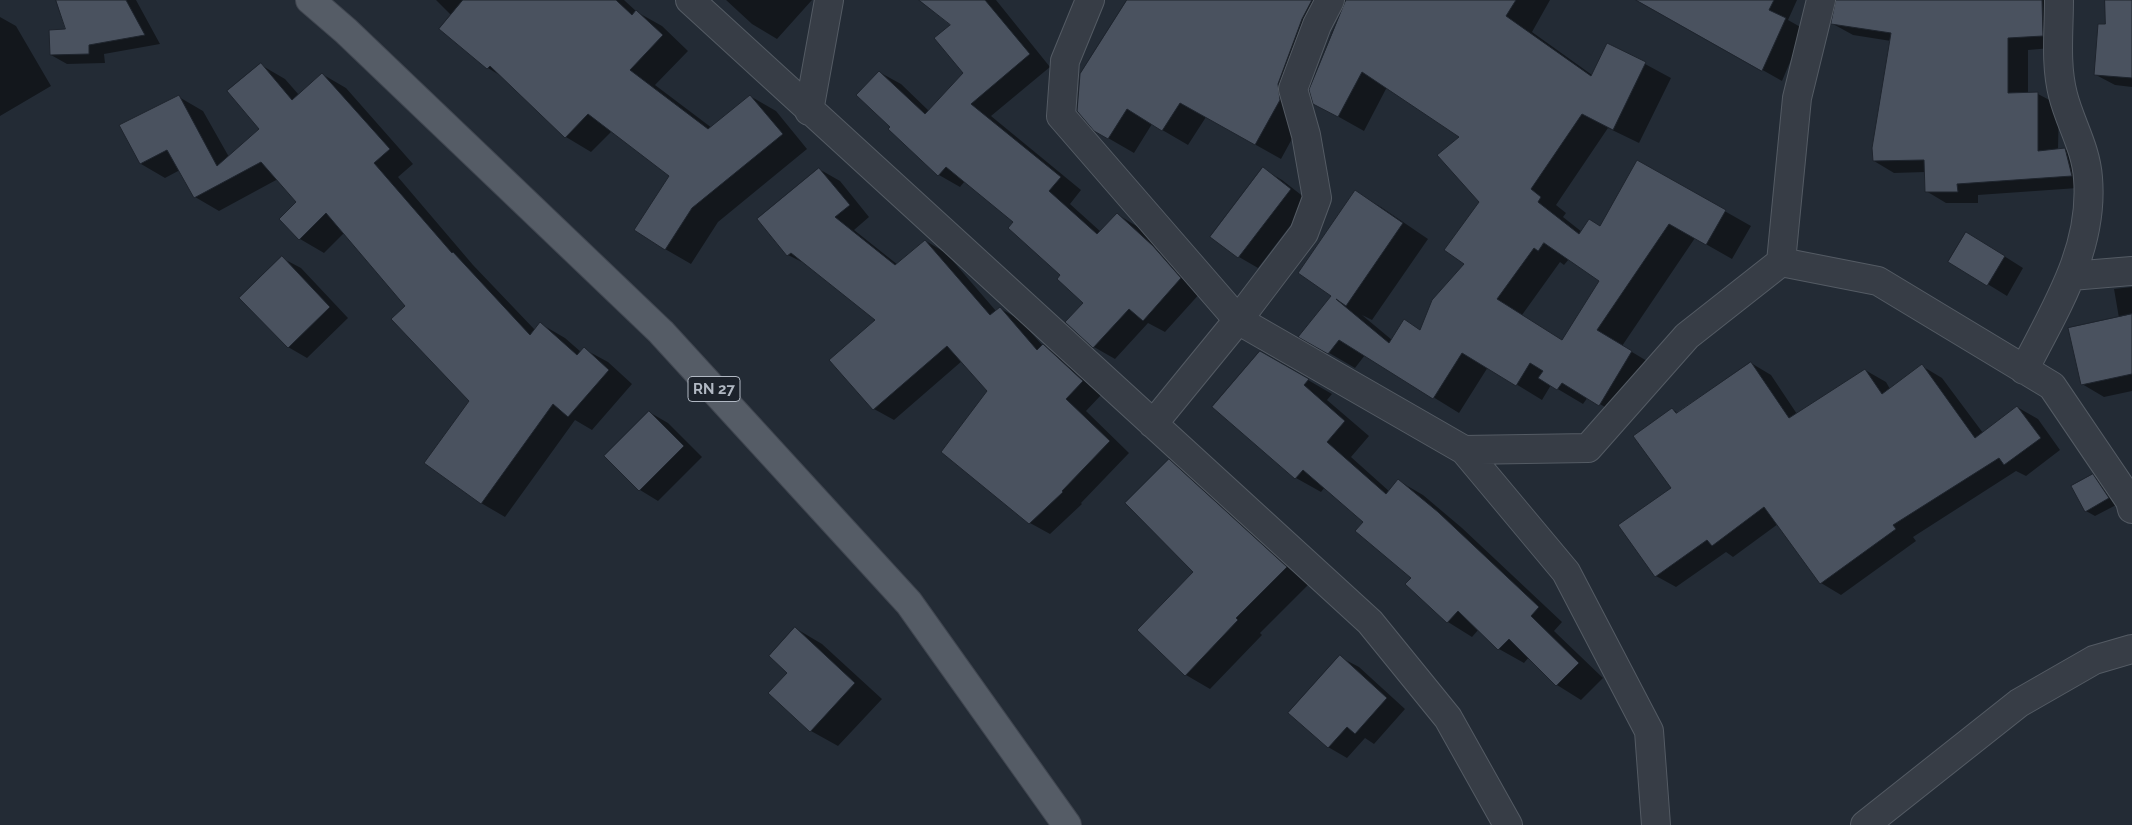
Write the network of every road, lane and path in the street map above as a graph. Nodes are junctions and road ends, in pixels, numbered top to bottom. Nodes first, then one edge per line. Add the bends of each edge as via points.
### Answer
1 (310, 0) edge
2 (690, 0) edge
3 (830, 0) edge
4 (1090, 0) edge
5 (1330, 0) edge
6 (1821, 0) edge
7 (2059, 0) edge
8 (809, 110) junction
9 (1781, 262) junction
10 (2132, 271) edge
11 (2071, 276) junction
12 (1238, 320) junction
13 (2024, 370) junction
14 (1153, 424) junction
15 (1464, 450) junction
16 (2132, 509) edge
17 (2132, 649) edge
18 (1067, 825) edge
19 (1508, 825) edge
20 (1656, 825) edge
21 (1865, 825) edge

1 - 18 main road, RN 27 via 662,332 908,603
2 - 8 street
3 - 8 street
4 - 12 street via 1064,61 1061,116
5 - 12 street via 1293,89 1306,135 1317,198 1304,233
6 - 9 street via 1797,98
7 - 11 street via 2063,95 2084,151 2088,177 2086,228
8 - 14 street
9 - 13 street via 1878,281
9 - 15 street via 1687,336 1588,448
10 - 11 street
11 - 13 street
12 - 14 street
12 - 15 street
13 - 16 street via 2052,386 2130,501
14 - 19 street via 1370,622 1448,718
15 - 20 street via 1566,572 1649,731
17 - 21 street via 2094,660 2019,703

